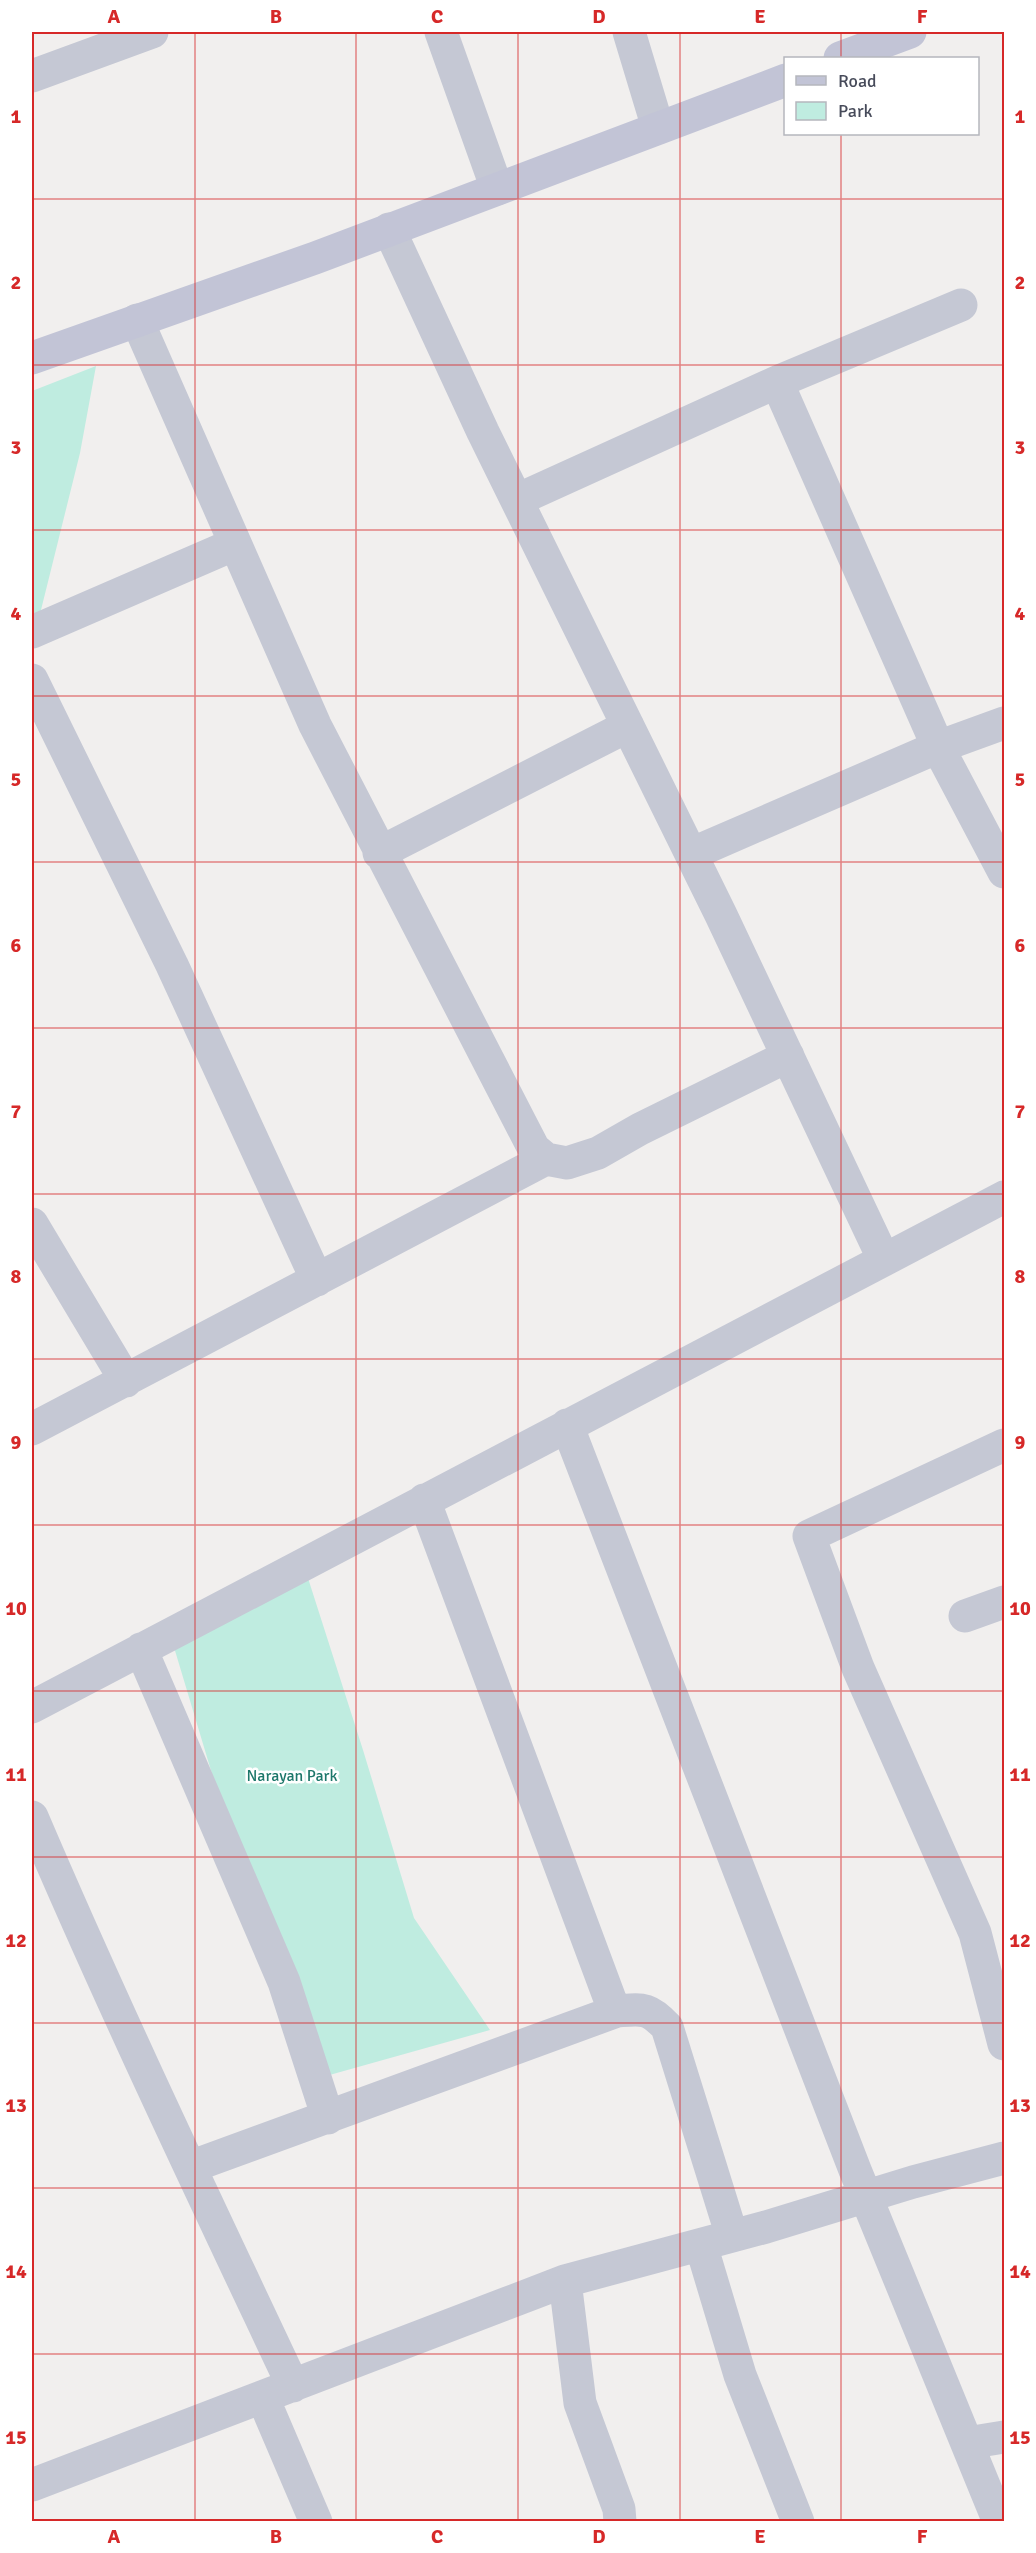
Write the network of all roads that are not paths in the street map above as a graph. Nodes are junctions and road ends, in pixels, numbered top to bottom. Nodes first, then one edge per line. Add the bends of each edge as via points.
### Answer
1 (152, 32) edge
2 (441, 32) edge
3 (629, 32) edge
4 (910, 32) edge
5 (843, 57) edge
6 (32, 76) edge
7 (784, 81) edge
8 (658, 128) junction
9 (497, 189) junction
10 (389, 229) junction
11 (961, 305) dead end
12 (137, 320) junction
13 (32, 358) edge
14 (777, 382) junction
15 (517, 500) junction
16 (236, 544) junction
17 (32, 632) edge
18 (32, 680) edge
19 (1005, 723) edge
20 (628, 726) junction
21 (938, 747) junction
22 (379, 853) junction
23 (691, 854) junction
24 (1005, 873) edge
25 (788, 1056) junction
26 (546, 1159) junction
27 (1005, 1197) edge
28 (32, 1224) edge
29 (884, 1260) junction
30 (317, 1280) junction
31 (126, 1381) junction
32 (567, 1425) junction
33 (32, 1429) edge
34 (1005, 1445) edge
35 (424, 1500) junction
36 (1005, 1602) edge
37 (964, 1616) dead end
38 (141, 1649) junction
39 (32, 1707) edge
40 (32, 1818) edge
41 (617, 2011) junction
42 (1005, 2044) edge
43 (328, 2118) junction
44 (1005, 2158) edge
45 (190, 2168) junction
46 (867, 2196) junction
47 (716, 2241) junction
48 (565, 2281) junction
49 (293, 2386) junction
50 (263, 2398) junction
51 (1005, 2437) edge
52 (967, 2443) junction
53 (32, 2485) edge
54 (316, 2522) edge
55 (620, 2522) edge
56 (798, 2522) edge
57 (999, 2522) edge

1 - 6 street
2 - 9 street
3 - 8 street
4 - 5 street
7 - 8 street
8 - 9 street
9 - 10 street
10 - 12 street
10 - 15 street
11 - 14 street
12 - 13 street
12 - 16 street
14 - 15 street
14 - 21 street
15 - 20 street
16 - 17 street
16 - 22 street via 315,725
18 - 30 street via 172,965
19 - 21 street
20 - 22 street
20 - 23 street
21 - 23 street
21 - 24 street
22 - 26 street via 534,1149
23 - 25 street
25 - 26 street via 598,1153 567,1162
25 - 29 street
26 - 30 street
27 - 29 street
28 - 31 street
29 - 32 street
30 - 31 street
31 - 33 street
32 - 35 street
32 - 46 street
34 - 42 street via 809,1536 858,1668 975,1934
35 - 38 street
35 - 41 street
36 - 37 street
38 - 39 street
38 - 43 street via 284,1982
40 - 45 street
41 - 43 street
41 - 47 street via 645,2009 667,2027
43 - 45 street
44 - 46 street
45 - 49 street
46 - 47 street
46 - 52 street
47 - 48 street
47 - 56 street via 740,2374
48 - 49 street
48 - 55 street via 580,2403 619,2509
49 - 50 street
50 - 53 street
50 - 54 street
51 - 52 street
52 - 57 street

